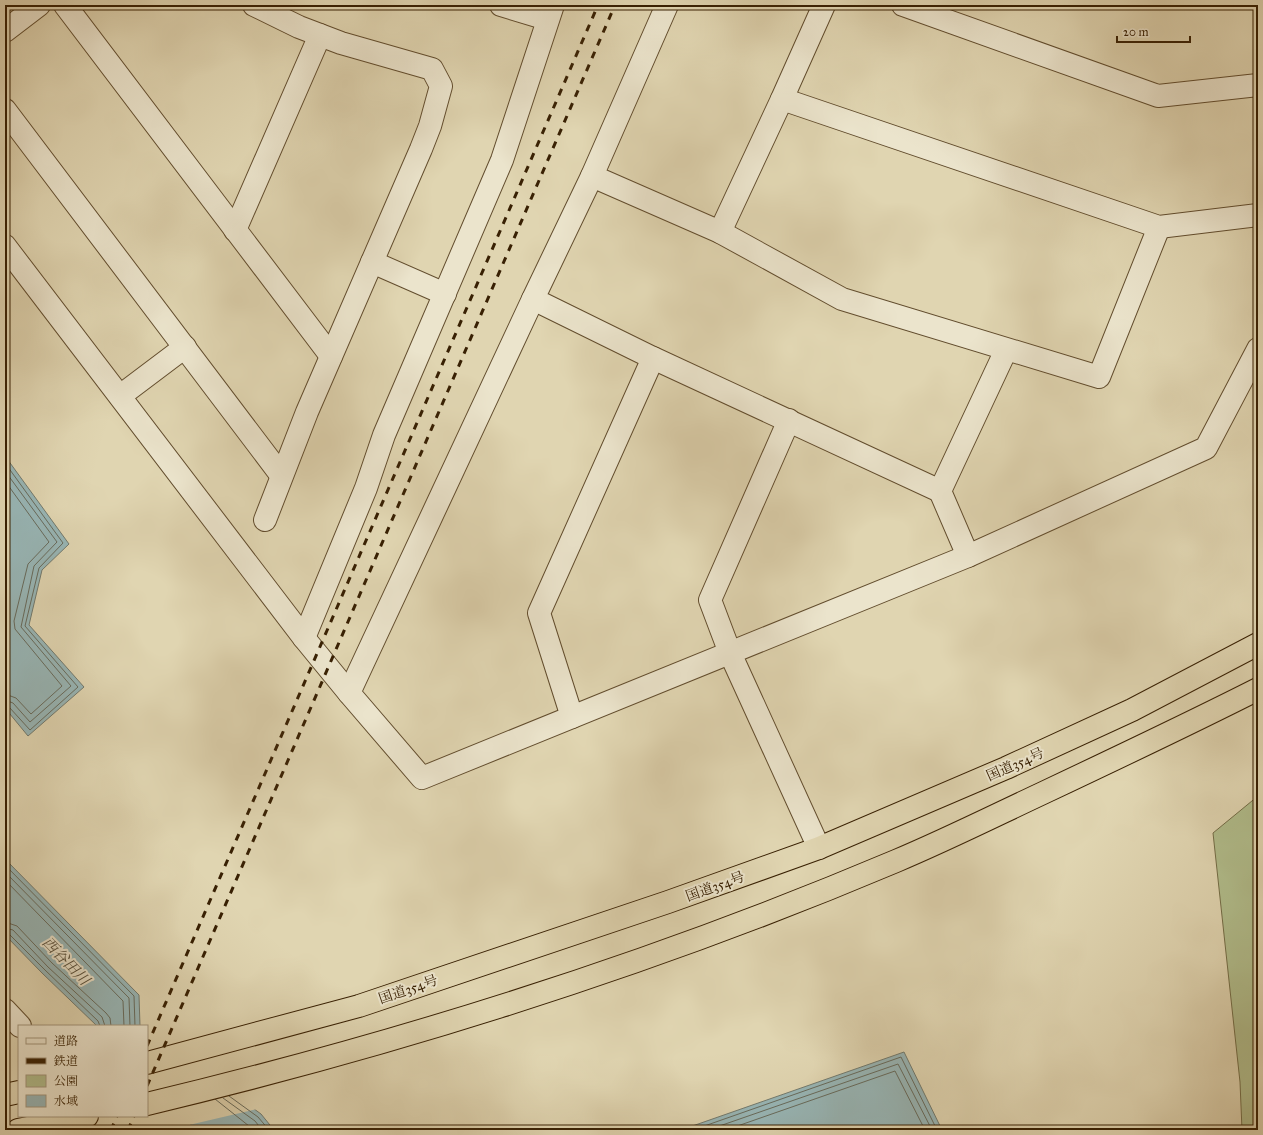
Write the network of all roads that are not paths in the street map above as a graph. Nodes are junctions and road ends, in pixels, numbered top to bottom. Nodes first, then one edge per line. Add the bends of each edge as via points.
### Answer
1 (39, 5) edge
2 (65, 5) edge
3 (254, 5) edge
4 (501, 5) edge
5 (667, 5) edge
6 (824, 5) edge
7 (903, 5) edge
8 (550, 12) edge
9 (5, 31) edge
10 (320, 35) junction
11 (1258, 85) edge
12 (782, 99) junction
13 (5, 110) edge
14 (592, 176) junction
15 (1258, 215) edge
16 (1159, 226) junction
17 (235, 230) junction
18 (720, 232) junction
19 (5, 246) edge
20 (372, 262) junction
21 (445, 294) junction
22 (533, 299) junction
23 (184, 347) junction
24 (1258, 349) edge
25 (1006, 350) junction
26 (331, 356) junction
27 (653, 358) junction
28 (120, 396) junction
29 (789, 420) junction
30 (281, 475) junction
31 (940, 490) junction
32 (265, 520) dead end
33 (968, 556) junction
34 (304, 638) junction
35 (1258, 644) edge
36 (730, 653) junction
37 (1258, 689) edge
38 (349, 693) junction
39 (572, 717) junction
40 (819, 848) junction
41 (5, 1010) edge
42 (19, 1025) edge
43 (148, 1063) edge
44 (18, 1092) edge
45 (5, 1095) edge
46 (148, 1103) edge
47 (81, 1117) edge
48 (48, 1123) edge
49 (18, 1130) edge

1 - 9 street
2 - 17 street
3 - 10 street
4 - 8 street
5 - 14 street
6 - 12 street
7 - 11 street via 1158,96
8 - 21 street via 502,160
10 - 17 street
10 - 20 street via 432,69 441,86 430,126
12 - 16 street
12 - 18 street
13 - 23 street
14 - 18 street
14 - 22 street
15 - 16 street
16 - 25 street via 1100,377
17 - 26 street
18 - 25 street via 842,299
19 - 28 street
20 - 21 street
20 - 26 street
21 - 34 street via 384,435 366,488
22 - 27 street
22 - 38 street
23 - 28 street
23 - 30 street
24 - 33 street via 1206,448
25 - 31 street
26 - 30 street
27 - 29 street
27 - 39 street via 539,612
28 - 34 street
29 - 31 street
29 - 36 street via 710,600
30 - 32 street
31 - 33 street
33 - 36 street
34 - 38 street
35 - 40 highway, 国道354号 via 1125,713 1006,768
36 - 39 street
36 - 40 street
37 - 46 highway via 1187,725 898,860 679,945 509,1004 376,1044
38 - 39 street via 422,778
40 - 43 highway, 国道354号 via 668,902 359,1006
41 - 42 street
44 - 45 highway
47 - 48 highway
48 - 49 highway

